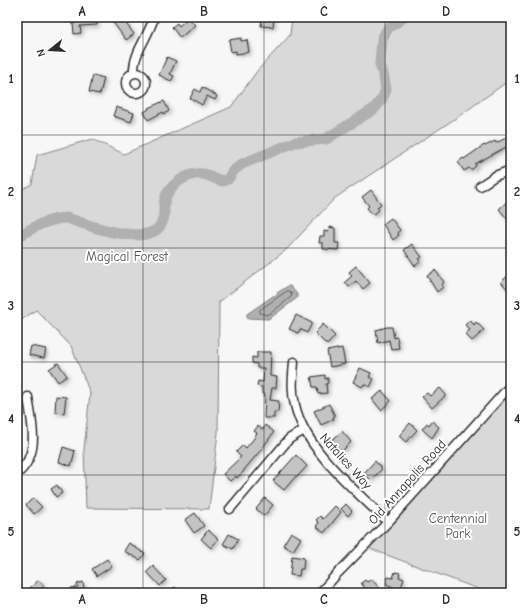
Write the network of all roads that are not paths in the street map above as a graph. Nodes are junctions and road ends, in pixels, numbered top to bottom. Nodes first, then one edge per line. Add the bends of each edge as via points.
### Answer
1 (154, 17) edge
2 (134, 72) dead end
3 (511, 170) edge
4 (480, 186) dead end
5 (294, 362) dead end
6 (511, 385) edge
7 (28, 397) dead end
8 (304, 430) junction
9 (17, 474) edge
10 (230, 509) dead end
11 (388, 522) junction
12 (320, 593) edge

1 - 2 street via 135,60
3 - 4 street via 495,176
5 - 8 street, Natalies Way via 294,404
6 - 11 street, Old Annapolis Road
7 - 9 street via 33,444 28,462
8 - 10 street via 284,444
8 - 11 street, Natalies Way via 337,472
11 - 12 street, Old Annapolis Road

